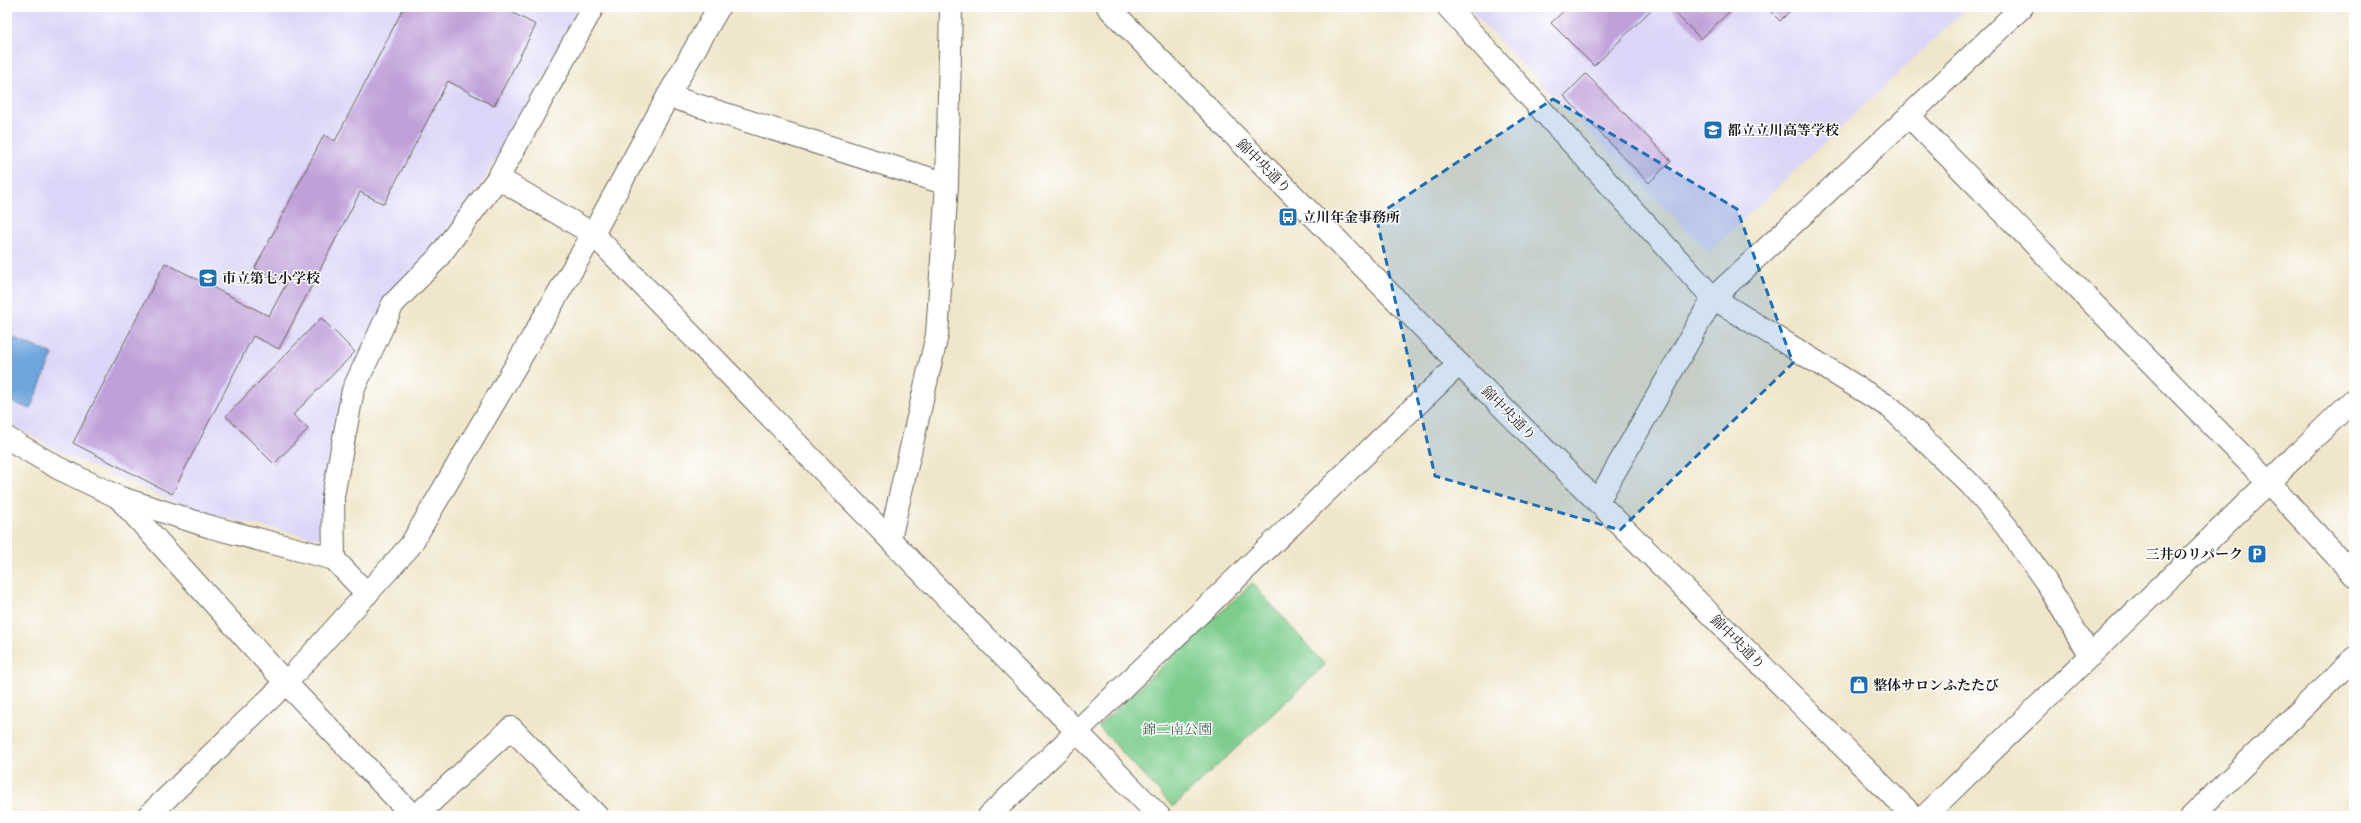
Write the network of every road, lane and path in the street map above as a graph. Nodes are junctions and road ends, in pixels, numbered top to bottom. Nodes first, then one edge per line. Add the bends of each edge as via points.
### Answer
1 (593, 7) edge
2 (719, 7) edge
3 (951, 7) edge
4 (1108, 7) edge
5 (1448, 7) edge
6 (2022, 7) edge
7 (668, 96) junction
8 (1909, 116) junction
9 (498, 178) junction
10 (947, 184) junction
11 (594, 234) junction
12 (1713, 298) junction
13 (1460, 364) junction
14 (2354, 398) edge
15 (7, 438) edge
16 (2268, 482) junction
17 (118, 497) junction
18 (1598, 501) junction
19 (890, 539) junction
20 (334, 559) junction
21 (2354, 575) edge
22 (367, 594) junction
23 (2090, 656) junction
24 (2354, 658) edge
25 (286, 683) junction
26 (1075, 731) junction
27 (148, 816) edge
28 (413, 816) edge
29 (416, 816) edge
30 (597, 816) edge
31 (989, 816) edge
32 (1159, 816) edge
33 (1913, 816) edge
34 (1925, 816) edge
35 (2192, 816) edge

1 - 9 street
2 - 7 street
3 - 10 street
4 - 13 street, 錦中央通り
5 - 12 street
6 - 8 street
7 - 10 street
7 - 11 street
8 - 12 street
8 - 16 street
9 - 11 street
9 - 20 street via 437,259 393,304 353,390 333,496
10 - 19 street via 937,335
11 - 19 street
11 - 22 street via 410,546
12 - 18 street
12 - 23 street via 1891,408 1970,484 2006,526 2046,582
13 - 18 street, 錦中央通り
13 - 26 street
14 - 16 street
15 - 17 street via 58,468
16 - 21 street
16 - 23 street
17 - 20 street via 211,527
17 - 25 street
18 - 33 street, 錦中央通り
19 - 26 street
20 - 22 street
22 - 25 street
23 - 34 street
24 - 35 street
25 - 27 street
25 - 28 street
26 - 31 street
26 - 32 street
29 - 30 street via 511,728

